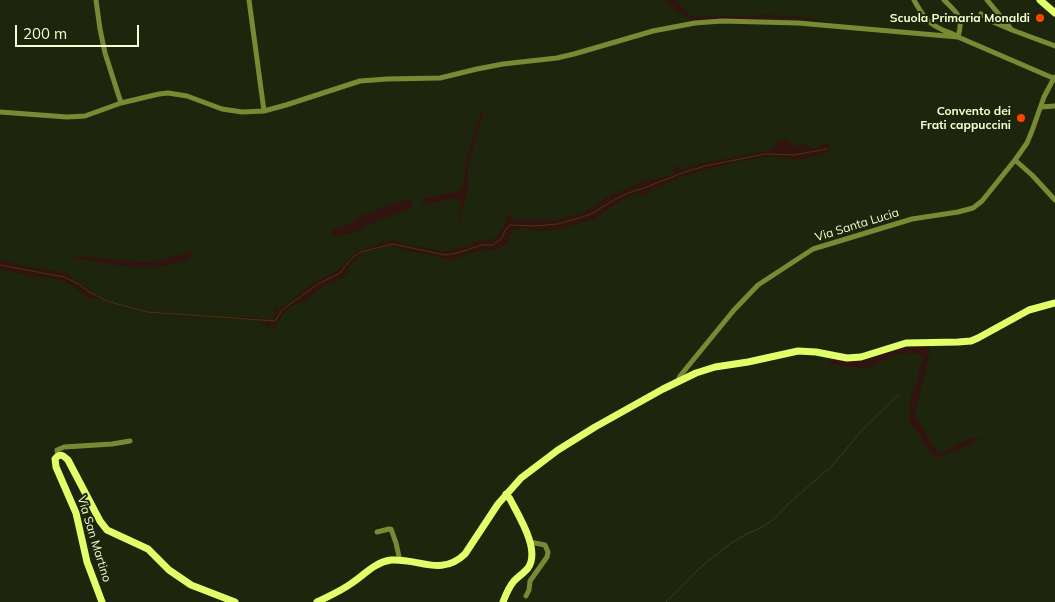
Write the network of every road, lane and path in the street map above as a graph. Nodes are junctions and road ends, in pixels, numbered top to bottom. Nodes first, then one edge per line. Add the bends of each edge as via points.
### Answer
1 (96, 0) edge
2 (249, 0) edge
3 (914, 0) edge
4 (944, 0) edge
5 (987, 0) edge
6 (1040, 0) edge
7 (1055, 13) edge
8 (981, 14) dead end
9 (1012, 30) junction
10 (958, 37) junction
11 (1055, 46) edge
12 (1054, 80) edge
13 (121, 103) junction
14 (1055, 106) edge
15 (1041, 107) junction
16 (264, 111) junction
17 (0, 112) edge
18 (1015, 160) junction
19 (1055, 200) edge
20 (1055, 303) edge
21 (678, 382) junction
22 (130, 441) dead end
23 (58, 456) junction
24 (506, 494) junction
25 (376, 532) dead end
26 (530, 542) junction
27 (400, 561) junction
28 (526, 596) dead end
29 (102, 602) edge
30 (235, 602) edge
31 (317, 602) edge
32 (503, 602) edge

1 - 13 street via 105,53
2 - 16 street
3 - 10 street via 937,28
4 - 10 street via 960,18
5 - 9 street
6 - 7 main road
8 - 9 street
9 - 11 street
10 - 12 street
10 - 16 street via 798,23 695,23 653,31 557,58 504,64 440,78 360,81
12 - 15 street, Via Santa Lucia
13 - 16 street via 168,93 242,112
13 - 17 street via 85,116
14 - 15 street
15 - 18 street, Via Santa Lucia via 1032,132
18 - 19 street
18 - 21 street, Via Santa Lucia via 973,208 912,219 813,249 768,277 734,310
20 - 21 main road via 1028,310 971,341 906,344 854,358 798,351 707,369
21 - 24 main road via 558,450 521,478
22 - 23 street via 64,447 57,450
23 - 29 main road, Via San Martino via 56,467 73,505 87,562
23 - 30 main road via 68,460 107,530 148,549 169,570 191,585
24 - 26 main road
24 - 27 main road via 459,560 446,566
25 - 27 street via 391,529
26 - 28 street via 546,545 548,552 530,581
26 - 32 main road via 533,558 510,587
27 - 31 main road via 378,564 341,590

